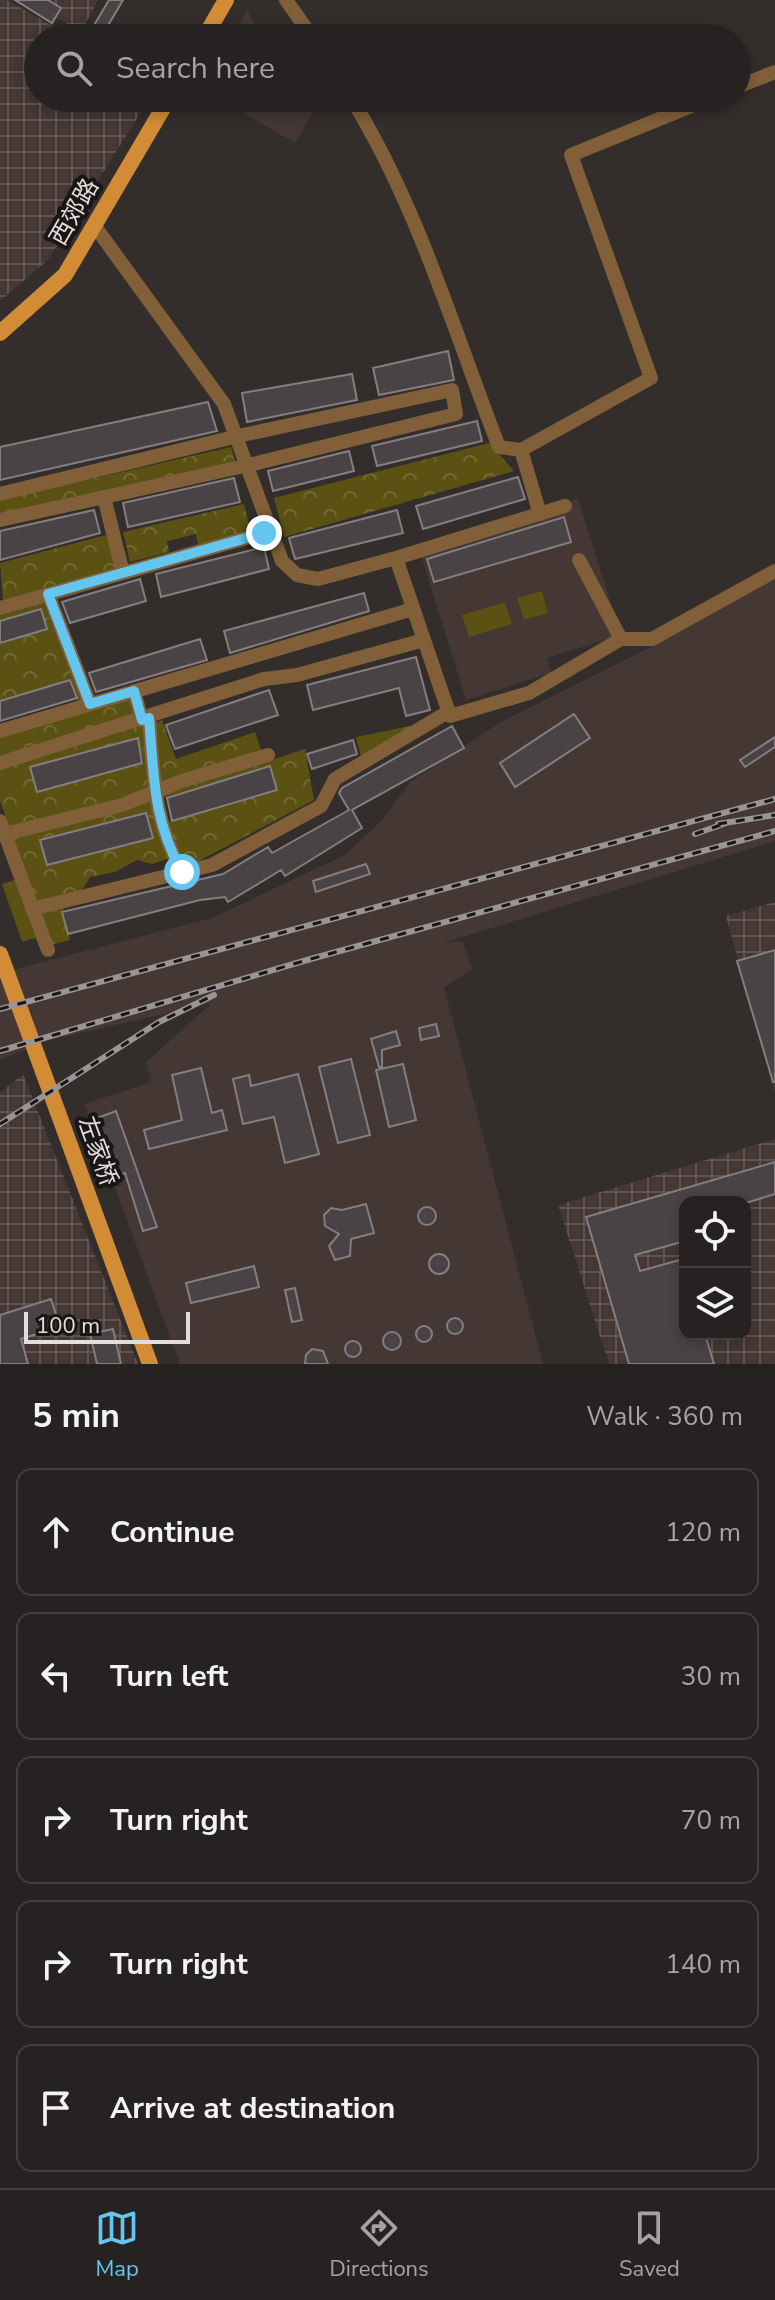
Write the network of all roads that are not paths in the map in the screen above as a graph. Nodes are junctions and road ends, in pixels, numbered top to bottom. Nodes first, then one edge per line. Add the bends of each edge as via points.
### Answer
1 (226, 0) edge
2 (286, 0) edge
3 (212, 24) edge
4 (303, 24) edge
5 (775, 72) edge
6 (751, 81) edge
7 (161, 112) edge
8 (360, 112) edge
9 (677, 112) edge
10 (94, 225) junction
11 (0, 333) edge
12 (238, 436) junction
13 (521, 450) junction
14 (249, 465) junction
15 (0, 494) edge
16 (104, 497) junction
17 (565, 506) dead end
18 (540, 514) junction
19 (0, 520) edge
20 (271, 531) junction
21 (396, 558) junction
22 (579, 560) dead end
23 (775, 571) edge
24 (123, 573) junction
25 (48, 594) junction
26 (0, 608) edge
27 (413, 609) junction
28 (621, 639) junction
29 (424, 640) junction
30 (134, 691) junction
31 (90, 704) junction
32 (448, 712) junction
33 (145, 719) junction
34 (0, 731) edge
35 (268, 755) dead end
36 (0, 763) edge
37 (155, 792) junction
38 (2, 827) edge
39 (182, 872) junction
40 (32, 909) junction
41 (48, 950) dead end
42 (0, 954) edge
43 (150, 1364) edge

1 - 3 main road
2 - 4 street
5 - 6 street
7 - 10 main road, 西郊路
8 - 13 street via 416,234 499,447
9 - 13 street via 571,155 651,378
10 - 11 main road, 西郊路 via 65,275
10 - 12 street via 224,404
12 - 14 street
12 - 14 street via 452,390 456,414
12 - 15 street
13 - 18 street
14 - 16 street
14 - 20 street
16 - 19 street
16 - 24 street
17 - 18 street
18 - 21 street
20 - 21 street via 282,561 297,575 318,579
20 - 24 street
21 - 27 street
22 - 28 street
23 - 28 street via 652,639
24 - 25 street
25 - 26 street
25 - 31 street
27 - 29 street
27 - 30 street
28 - 32 street via 529,693 450,716
29 - 32 street
29 - 33 street via 264,679
30 - 31 street
30 - 33 street
31 - 34 street
32 - 39 street via 335,779 321,806 212,865
33 - 36 street
33 - 37 street
35 - 37 street
37 - 38 street via 122,805
37 - 39 street via 164,841
38 - 40 street
39 - 40 street
40 - 41 street
42 - 43 main road, 左家桥

